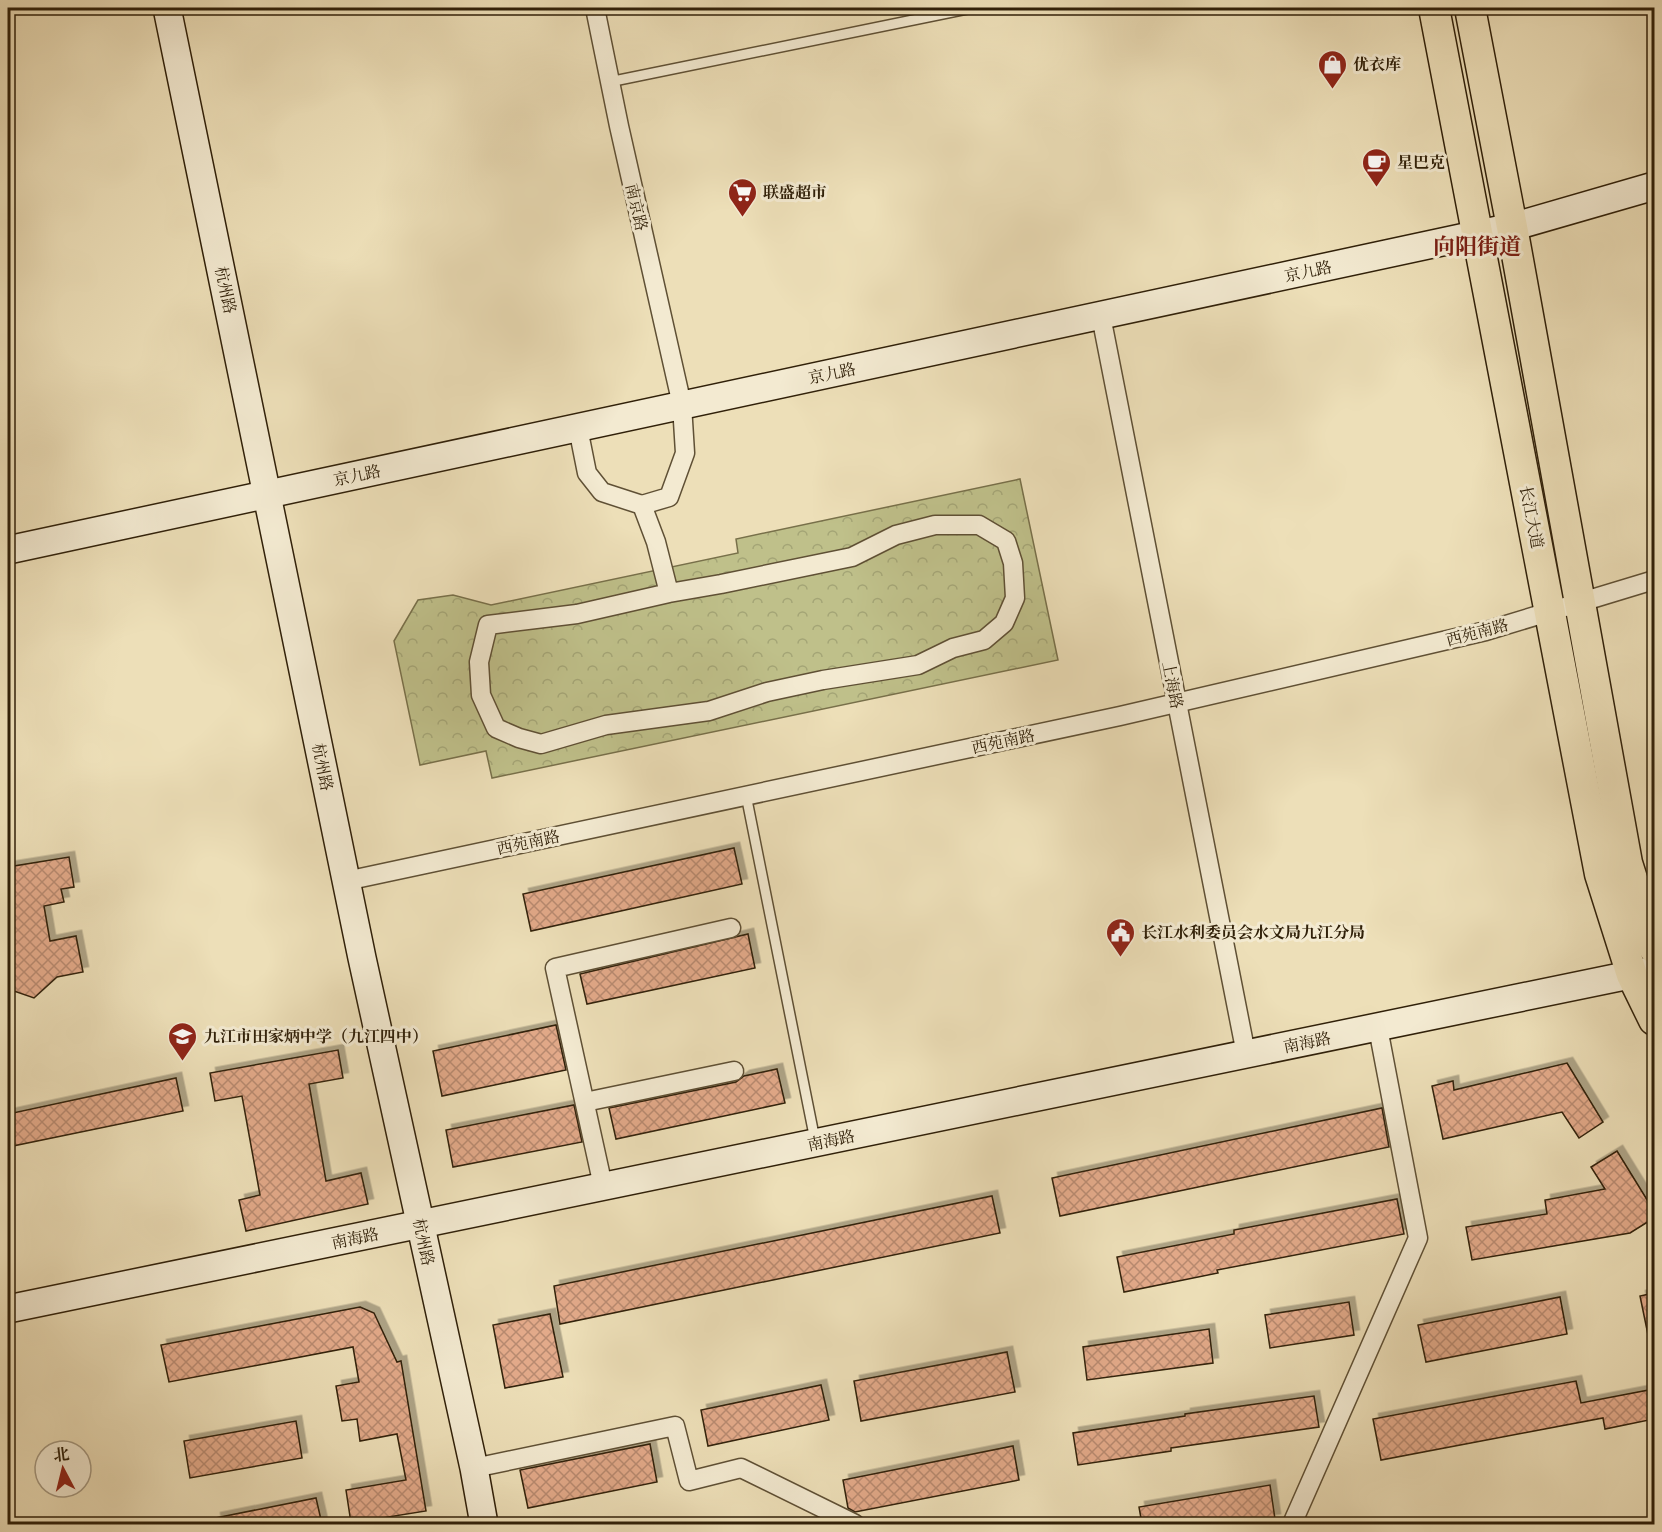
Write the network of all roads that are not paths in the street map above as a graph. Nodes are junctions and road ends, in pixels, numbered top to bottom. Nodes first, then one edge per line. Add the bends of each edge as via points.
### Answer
1 (167, 8) edge
2 (595, 8) edge
3 (972, 8) edge
4 (1434, 8) edge
5 (1470, 8) edge
6 (609, 82) junction
7 (1654, 186) edge
8 (1512, 227) junction
9 (1479, 235) junction
10 (1101, 316) junction
11 (682, 405) junction
12 (578, 428) junction
13 (268, 495) junction
14 (642, 505) junction
15 (8, 550) edge
16 (1654, 580) edge
17 (669, 593) junction
18 (1580, 602) junction
19 (1550, 612) junction
20 (1177, 703) junction
21 (746, 795) junction
22 (346, 881) junction
23 (731, 928) dead end
24 (1654, 948) edge
25 (1643, 973) edge
26 (1654, 1020) edge
27 (1378, 1028) junction
28 (1246, 1054) junction
29 (734, 1071) dead end
30 (585, 1102) junction
31 (816, 1143) junction
32 (603, 1186) junction
33 (420, 1224) junction
34 (8, 1309) edge
35 (474, 1468) junction
36 (484, 1524) edge
37 (855, 1524) edge
38 (1292, 1524) edge

1 - 13 main road, 杭州路
2 - 6 street, 南京路
3 - 6 lane
4 - 9 main road, 长江大道
5 - 8 main road, 长江大道
6 - 11 street, 南京路
7 - 8 main road, 京九路
8 - 9 main road, 京九路
8 - 18 main road, 长江大道
9 - 10 main road, 京九路
9 - 19 main road, 长江大道
10 - 11 main road, 京九路
10 - 20 street, 上海路
11 - 12 main road, 京九路
11 - 14 street, 南京路 via 685,453 672,490 669,497
12 - 13 main road, 京九路
12 - 14 street via 587,473 603,492
13 - 15 main road, 京九路
13 - 22 main road, 杭州路
14 - 17 street
16 - 18 street, 西苑南路
17 - 17 street via 577,614 488,625 479,662 481,695 496,728 541,744 606,725 709,711 789,687 918,665 953,648 984,640 1004,623 1016,598 1013,563 1006,541 979,525 935,525 896,535 852,557
18 - 19 street, 西苑南路
18 - 24 main road, 长江大道 via 1627,863
19 - 20 street, 西苑南路 via 1486,631
19 - 25 main road, 长江大道 via 1600,874
20 - 21 street, 西苑南路
20 - 28 street, 上海路
21 - 22 street, 西苑南路
21 - 31 lane
22 - 33 main road, 杭州路
23 - 30 street via 555,968
25 - 26 main road, 长江大道
25 - 27 main road, 南海路
27 - 28 main road, 南海路
27 - 38 street via 1418,1238
28 - 31 main road, 南海路
29 - 30 street
30 - 32 street
31 - 32 main road, 南海路
32 - 33 main road, 南海路
33 - 34 main road, 南海路
33 - 35 main road, 杭州路
35 - 36 main road, 杭州路
35 - 37 street via 675,1426 689,1480 741,1468

